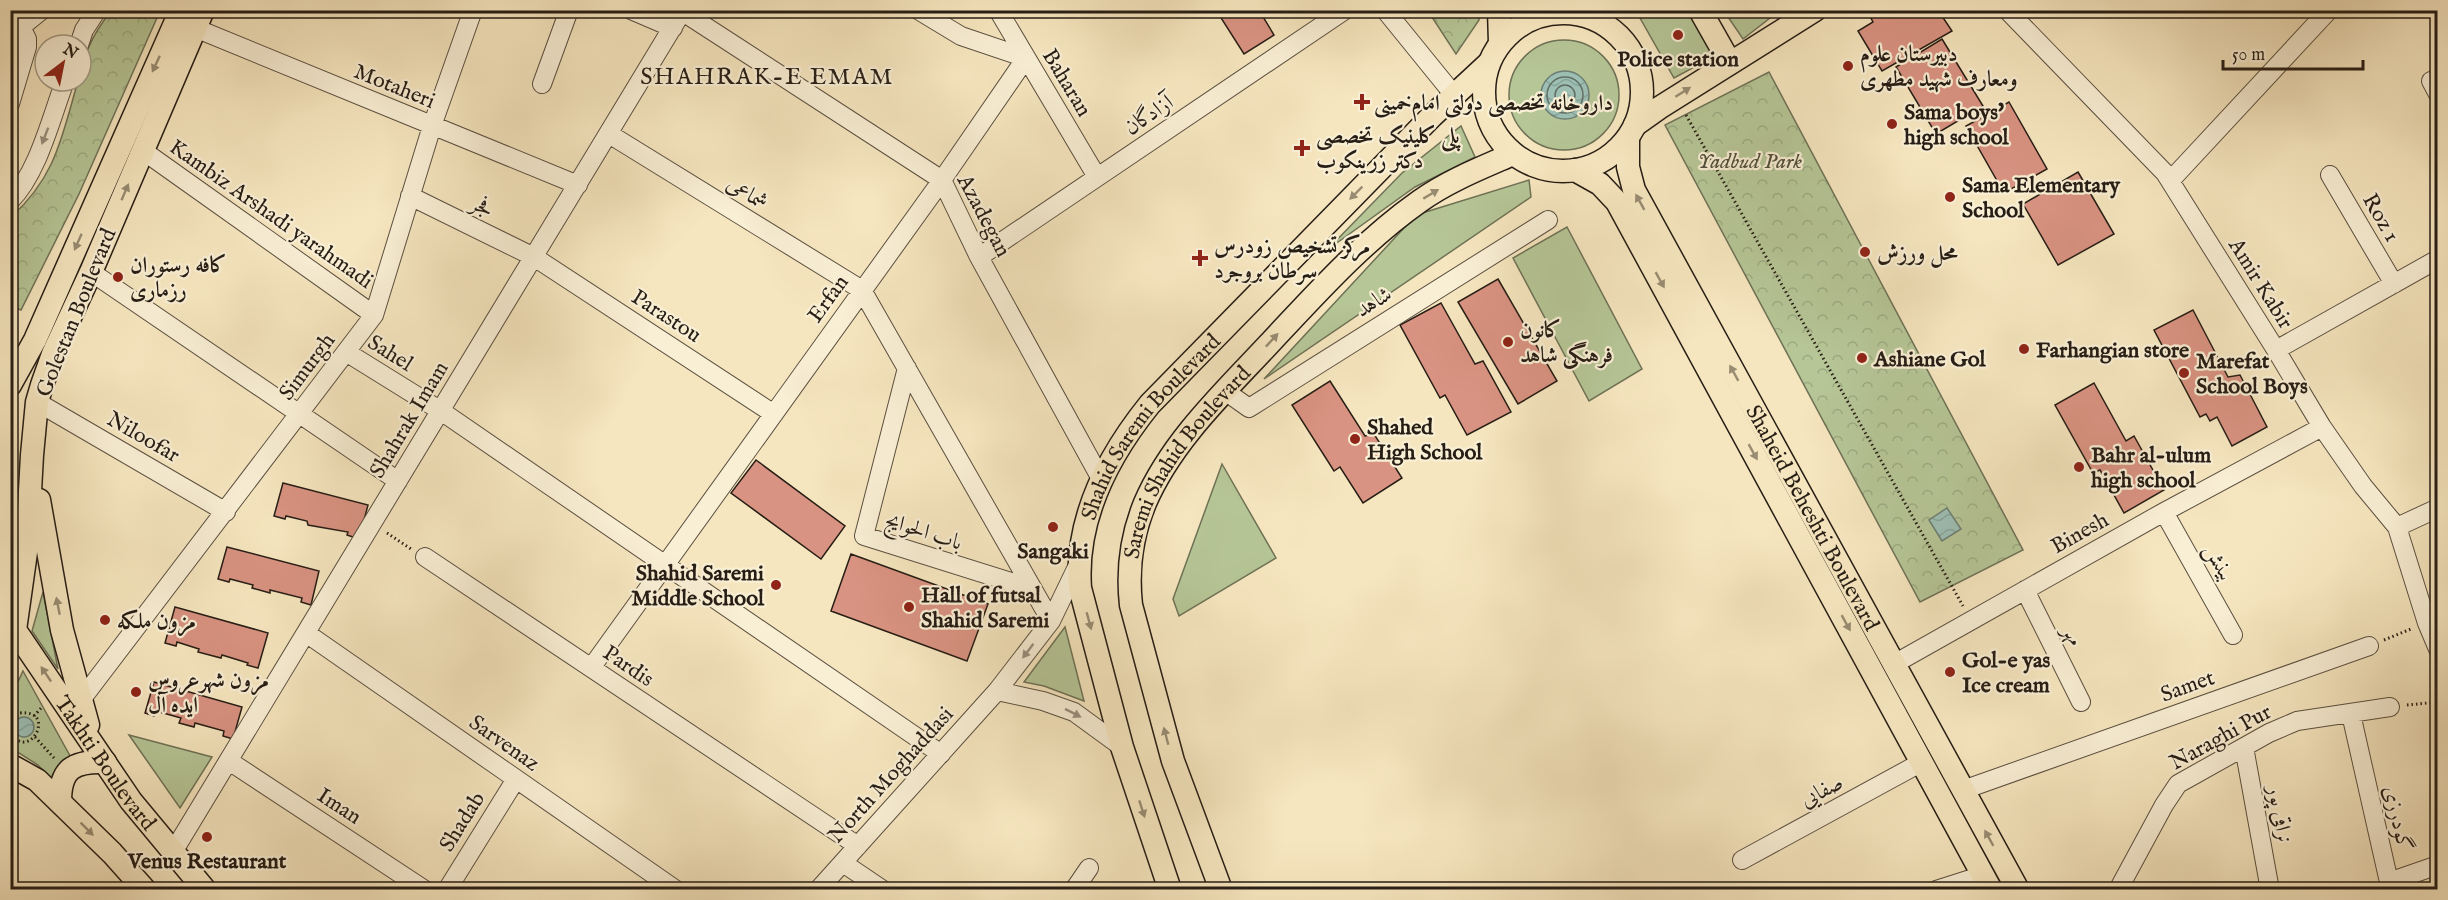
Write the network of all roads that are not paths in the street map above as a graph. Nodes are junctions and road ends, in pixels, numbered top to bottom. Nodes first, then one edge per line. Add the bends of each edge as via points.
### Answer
1 (42, 10) edge
2 (97, 10) edge
3 (181, 10) edge
4 (473, 10) edge
5 (569, 10) edge
6 (631, 10) edge
7 (918, 10) edge
8 (998, 10) edge
9 (1345, 10) edge
10 (1385, 10) edge
11 (1499, 10) edge
12 (1700, 10) edge
13 (1815, 10) edge
14 (2007, 10) edge
15 (2330, 10) edge
16 (1555, 12) edge
17 (1587, 12) edge
18 (680, 17) edge
19 (199, 20) edge
20 (16, 26) edge
21 (83, 33) edge
22 (1500, 43) junction
23 (1026, 58) junction
24 (1730, 63) junction
25 (1488, 64) junction
26 (542, 84) dead end
27 (61, 93) edge
28 (1454, 95) junction
29 (10, 104) edge
30 (432, 126) junction
31 (1631, 132) junction
32 (609, 134) junction
33 (142, 150) junction
34 (1513, 154) junction
35 (1575, 170) junction
36 (2330, 175) dead end
37 (1097, 177) junction
38 (942, 180) junction
39 (2170, 181) junction
40 (578, 185) junction
41 (410, 196) junction
42 (10, 201) edge
43 (1548, 220) dead end
44 (534, 257) junction
45 (979, 257) junction
46 (2436, 263) edge
47 (91, 272) junction
48 (2394, 284) junction
49 (862, 290) junction
50 (374, 315) junction
51 (2276, 350) junction
52 (346, 352) junction
53 (907, 368) junction
54 (10, 385) edge
55 (1225, 391) junction
56 (37, 402) junction
57 (441, 411) junction
58 (300, 414) junction
59 (774, 414) junction
60 (2322, 427) junction
61 (32, 455) junction
62 (1101, 479) junction
63 (398, 481) junction
64 (2438, 508) edge
65 (226, 512) junction
66 (2164, 512) junction
67 (2397, 527) junction
68 (425, 557) road end
69 (665, 565) junction
70 (1078, 565) junction
71 (1033, 589) junction
72 (2025, 590) junction
73 (1051, 621) junction
74 (306, 633) junction
75 (12, 634) edge
76 (2233, 634) dead end
77 (2369, 646) road end
78 (2438, 649) edge
79 (1894, 664) junction
80 (591, 668) junction
81 (997, 691) junction
82 (81, 700) junction
83 (2081, 702) dead end
84 (2390, 707) road end
85 (2350, 714) junction
86 (1122, 747) junction
87 (2244, 747) junction
88 (99, 753) junction
89 (941, 754) junction
90 (229, 761) junction
91 (1922, 762) junction
92 (10, 765) edge
93 (516, 779) junction
94 (1963, 790) junction
95 (60, 802) junction
96 (858, 846) junction
97 (173, 852) junction
98 (1742, 860) dead end
99 (843, 863) junction
100 (2438, 865) edge
101 (1089, 868) dead end
102 (1987, 882) edge
103 (145, 890) edge
104 (205, 890) edge
105 (425, 890) edge
106 (447, 890) edge
107 (676, 890) edge
108 (818, 890) edge
109 (883, 890) edge
110 (1074, 890) edge
111 (1170, 890) edge
112 (1221, 890) edge
113 (1936, 890) edge
114 (2018, 890) edge
115 (2118, 890) edge
116 (2270, 890) edge

1 - 20 street
2 - 21 street
3 -> 54 main road, Golestan Boulevard via 35,340
4 - 30 street, Simurgh
5 - 26 street
6 - 18 street, Azadegan
7 - 23 street via 961,36
8 - 23 street, Baharan
9 - 37 street, آزادگان
10 - 28 street
11 - 22 main road
12 - 24 main road
13 - 24 main road
14 - 39 street, Amir Kabir
15 - 39 street
16 - 17 main road
16 - 22 main road via 1528,20
17 - 31 main road via 1617,33 1638,66 1641,106
18 - 32 street, Shahrak Imam
18 - 38 street, Azadegan
19 - 30 street, Motaheri
19 - 33 main road, Golestan Boulevard
20 - 29 street via 27,39 27,47
22 - 25 main road
23 - 37 street, Baharan
23 - 38 street, Erfan
31 -> 24 main road
25 - 28 main road, Shahid Saremi Boulevard
25 - 34 main road via 1483,89 1486,113 1496,136
27 -> 42 street via 32,170
28 -> 62 main road, Shahid Saremi Boulevard via 1150,404 1127,432
30 - 40 street, Motaheri
30 - 41 street, Simurgh
31 - 35 main road via 1613,154 1595,165
79 -> 31 main road, Shaheid Beheshti Boulevard via 1634,190 1628,167
32 - 40 street, Shahrak Imam
32 - 49 street, شماعی
47 -> 33 main road, Golestan Boulevard
33 - 50 street, Kambiz Arshadi yarahmadi
34 - 35 main road via 1553,171
55 -> 34 main road, Saremi Shahid Boulevard via 1384,228 1454,181
35 -> 91 main road, Shaheid Beheshti Boulevard via 1600,184 1617,202
36 - 48 street, Roz 1
37 - 45 street, آزادگان
38 - 45 street, Azadegan
38 - 49 street, Erfan
39 - 51 street, Amir Kabir
40 - 44 street, Shahrak Imam
41 - 44 street, فجر
41 - 50 street, Simurgh
43 - 55 street, شاهد via 1249,408
44 - 57 street, Shahrak Imam
44 - 59 street, Parastou
45 - 62 street, Azadegan
46 - 48 street
47 - 56 main road, Golestan Boulevard via 52,354
47 - 58 street
48 - 51 street
49 - 53 street, باب الحوایج
49 - 59 street, Erfan
50 - 52 street, Simurgh
51 - 60 street, Amir Kabir
52 - 57 street, Sahel
52 - 58 street, Simurgh
53 - 71 street, باب الحوایج
53 - 71 street, باب الحوایج via 864,536
112 -> 55 main road, Saremi Shahid Boulevard via 1173,761 1131,605 1128,579 1134,534 1146,502 1184,440
56 - 61 main road, Golestan Boulevard
56 - 65 street, Niloofar
57 - 63 street, Shahrak Imam
57 - 69 street
58 - 63 street
58 - 65 street, Simurgh
59 - 69 street, Erfan
60 - 66 street, Binesh
60 - 67 street, Amir Kabir
61 - 75 main road, Golestan Boulevard via 27,545
82 -> 61 main road via 62,630
62 - 70 main road, Shahid Saremi Boulevard
63 - 74 street, Shahrak Imam
64 - 67 street
65 - 82 street, Simurgh
66 - 72 street, Binesh
66 - 76 street, بینش
67 - 78 street, Amir Kabir
68 - 80 street, Pardis
69 - 80 street, Erfan
69 - 89 street
70 - 73 street, North Moghaddasi
70 -> 86 main road, Shahid Saremi Boulevard via 1080,588
71 - 73 street, باب الحوایج
72 - 79 street, Binesh
72 - 83 street, مهر
73 -> 81 street, North Moghaddasi
74 - 90 street, Shahrak Imam
74 - 93 street, Sarvenaz
88 -> 75 main road, Takhti Boulevard
77 - 94 street, Samet
79 - 94 main road, Shaheid Beheshti Boulevard
80 - 96 street, Pardis
81 -> 86 street via 1074,712
81 - 89 street, North Moghaddasi
82 - 88 main road
84 - 85 street, Naraghi Pur
85 - 87 street, Naraghi Pur via 2297,721
85 - 100 street, گودرزی via 2389,882
86 -> 111 main road, Shahid Saremi Boulevard
87 - 115 street, Naraghi Pur via 2178,784
87 - 116 street, نراقی پور
88 - 95 main road via 67,773 61,785
88 - 97 main road, Takhti Boulevard via 131,801
89 - 96 street, North Moghaddasi
90 - 97 street, Shahrak Imam
90 - 105 street, Iman
91 - 98 street, صفایی
91 - 102 main road, Shaheid Beheshti Boulevard
92 - 95 main road via 38,780
93 - 106 street, Shadab
93 - 107 street, Sarvenaz
114 -> 94 main road, Shaheid Beheshti Boulevard
95 -> 103 main road
96 - 99 street, North Moghaddasi
97 - 104 main road, Takhti Boulevard
99 - 108 street, North Moghaddasi
99 - 109 street
101 - 110 street
102 - 113 street

